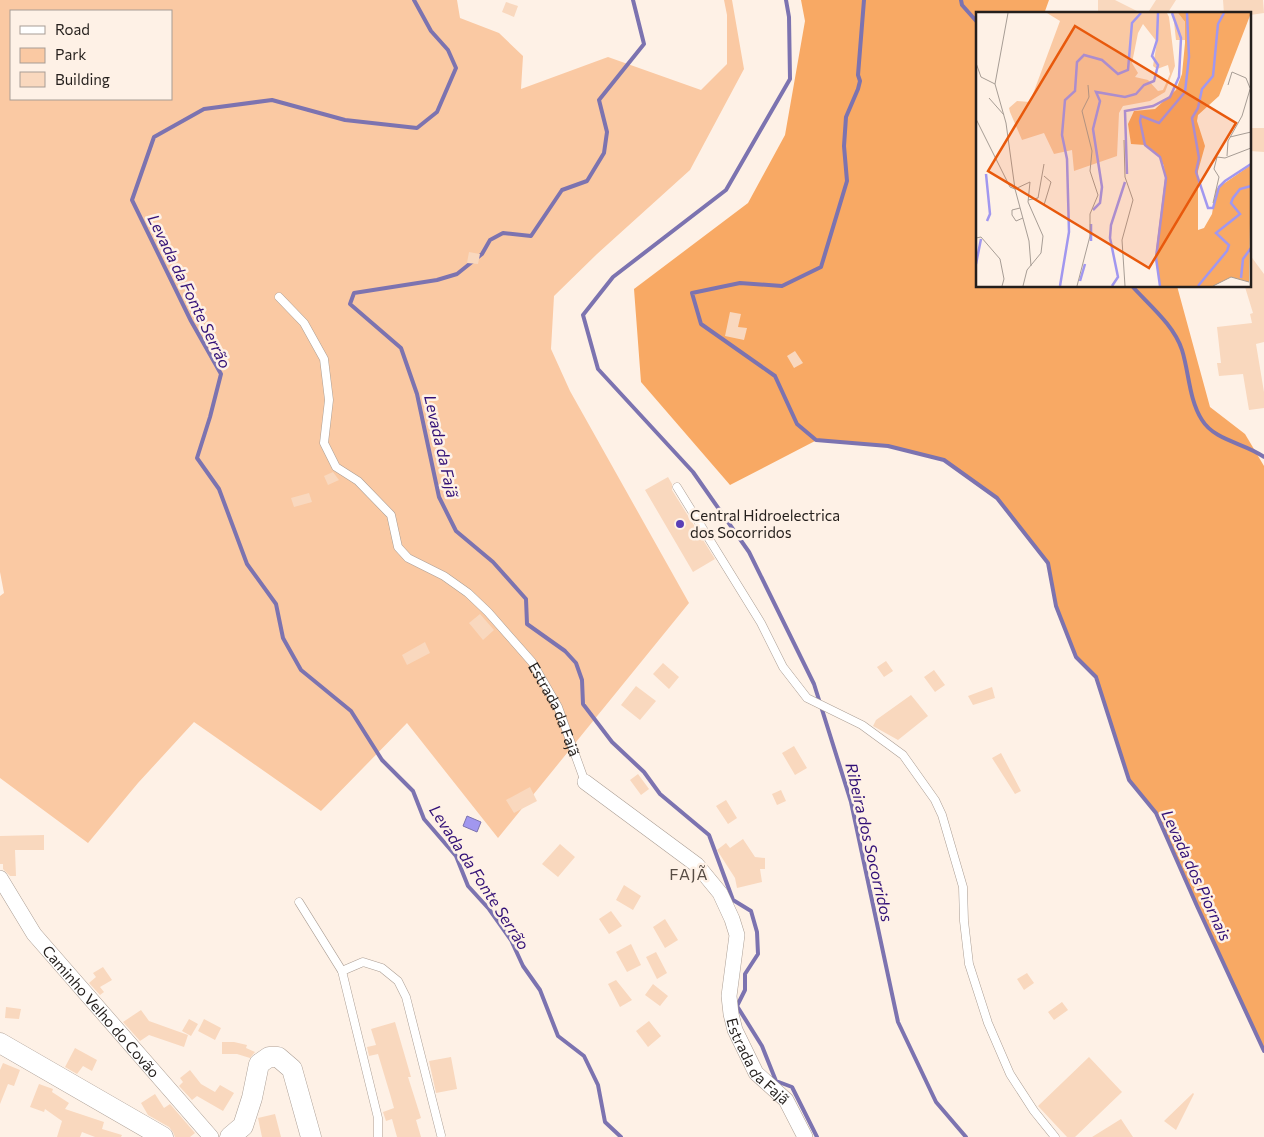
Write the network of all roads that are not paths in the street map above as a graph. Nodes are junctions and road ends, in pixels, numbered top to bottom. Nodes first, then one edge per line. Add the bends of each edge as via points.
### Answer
1 (279, 297) dead end
2 (677, 486) dead end
3 (585, 782) joint
4 (0, 878) edge
5 (299, 902) dead end
6 (342, 971) junction
7 (0, 1043) edge
8 (441, 1135) dead end
9 (163, 1137) edge
10 (211, 1137) edge
11 (230, 1137) edge
12 (311, 1137) edge
13 (378, 1137) edge
14 (805, 1137) edge
15 (1055, 1137) edge

1 - 3 lane, Estrada da Fajã via 304,323 324,359 329,400 324,443 336,467 358,481 391,515 398,548 408,558 468,592 532,662 558,707
2 - 15 lane via 761,623 783,667 807,698 862,725 904,755 935,800 963,887 969,964 988,1023 1010,1074
3 - 14 street, Estrada da Fajã via 697,864 720,893 737,935 729,996 735,1030 756,1073 786,1100
4 - 10 street, Caminho Velho do Covão via 34,934
5 - 6 lane
6 - 8 lane via 363,962 382,968 398,981 406,997
6 - 13 lane via 378,1118
7 - 9 street
11 - 12 street via 243,1126 259,1064 269,1057 278,1057 292,1068

